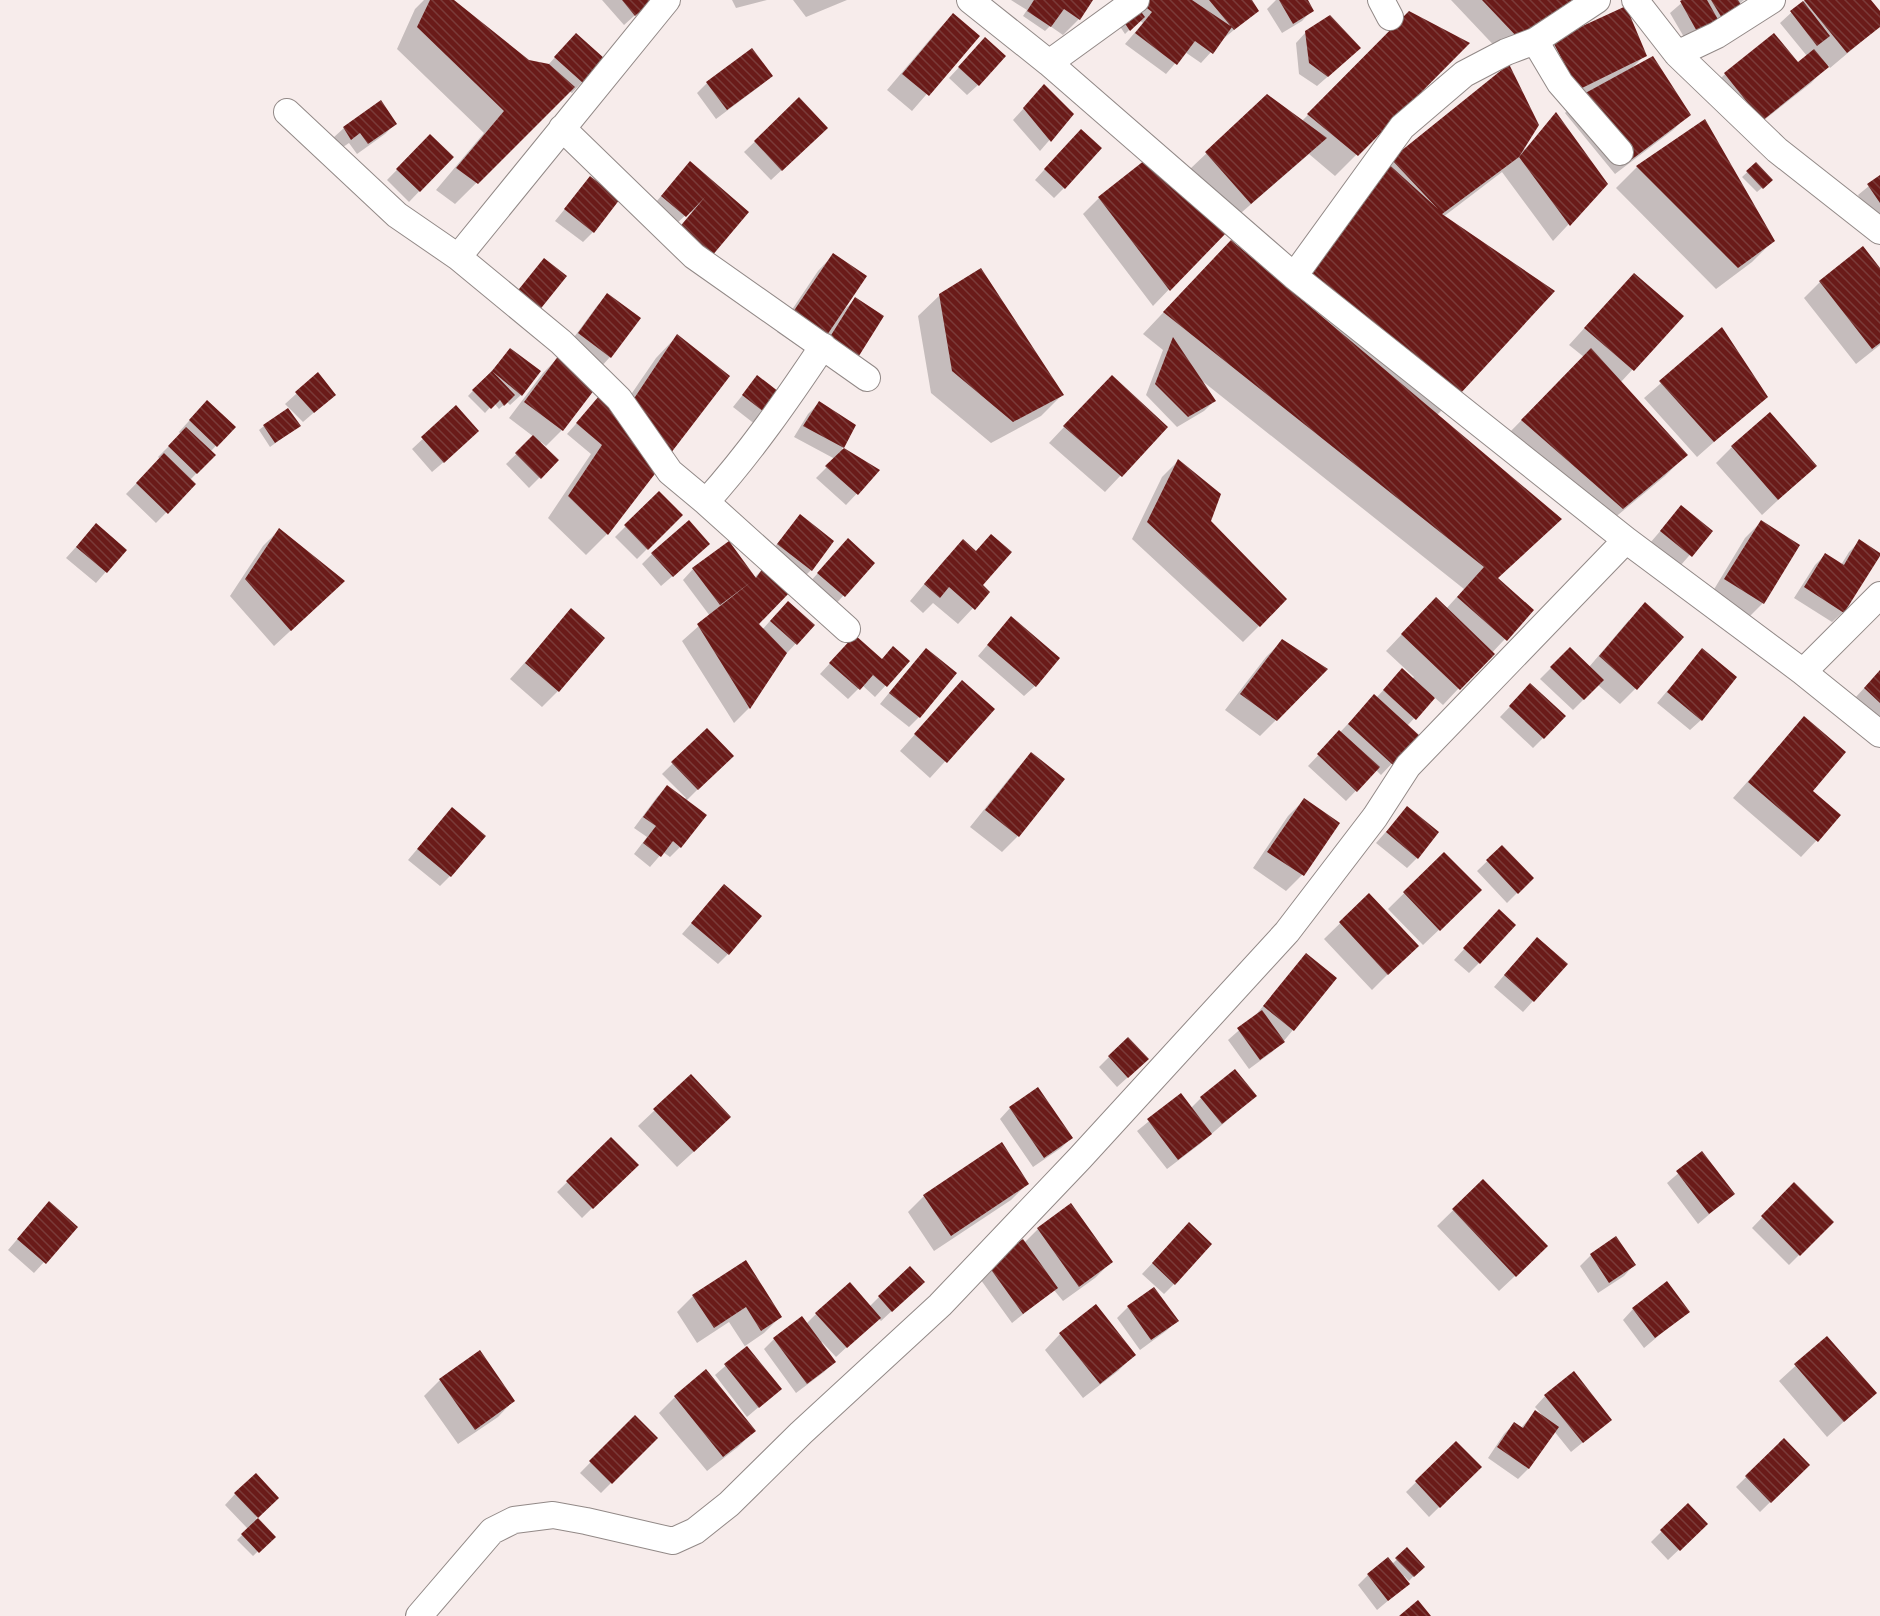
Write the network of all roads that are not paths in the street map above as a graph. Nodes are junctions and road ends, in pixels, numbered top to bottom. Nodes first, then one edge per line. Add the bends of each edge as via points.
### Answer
1 (667, 0) edge
2 (970, 0) edge
3 (1136, 0) edge
4 (1597, 0) edge
5 (1635, 0) edge
6 (1772, 0) edge
7 (1535, 41) junction
8 (1677, 54) junction
9 (1049, 63) junction
10 (287, 112) dead end
11 (562, 129) junction
12 (1620, 152) dead end
13 (1880, 231) edge
14 (458, 257) junction
15 (1294, 276) junction
16 (823, 346) junction
17 (867, 378) dead end
18 (706, 502) junction
19 (1626, 540) junction
20 (1880, 595) edge
21 (847, 629) dead end
22 (1803, 672) junction
23 (1880, 734) edge
24 (419, 1616) edge

1 - 11 street
2 - 9 street
3 - 9 street
4 - 7 street
5 - 8 street
6 - 8 street via 1717,35
7 - 12 street via 1560,83
7 - 15 street via 1464,74 1402,127
8 - 13 street via 1777,150
9 - 15 street
10 - 14 street via 397,215
11 - 14 street
11 - 16 street via 694,256
14 - 18 street via 561,342 619,399 670,472
15 - 19 street
16 - 17 street
16 - 18 street via 762,434
18 - 21 street
19 - 22 street
19 - 24 street via 1408,766 1375,817 1287,932 1080,1158 940,1305 729,1504 695,1531 673,1541 553,1515 514,1520 492,1531
20 - 22 street
22 - 23 street

